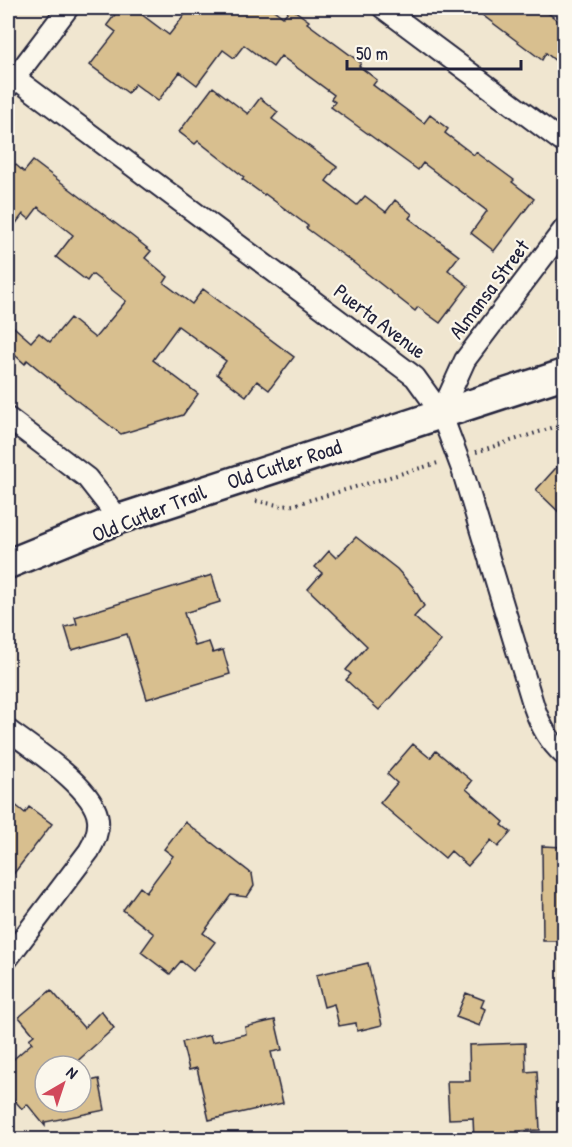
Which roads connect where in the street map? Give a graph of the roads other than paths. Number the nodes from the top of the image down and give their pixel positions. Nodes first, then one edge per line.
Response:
1 (68, 8) edge
2 (383, 8) edge
3 (11, 83) edge
4 (564, 143) edge
5 (564, 229) edge
6 (564, 374) edge
7 (441, 413) junction
8 (8, 418) edge
9 (119, 519) junction
10 (8, 564) edge
11 (8, 730) edge
12 (564, 756) edge
13 (8, 958) edge

1 - 3 street
2 - 4 street
3 - 7 street, Puerta Avenue
5 - 7 street, Almansa Street
6 - 7 main road, Old Cutler Road
7 - 9 main road, Old Cutler Road
7 - 12 street, Puerta Avenue
8 - 9 street
9 - 10 main road, Old Cutler Road
11 - 13 street

